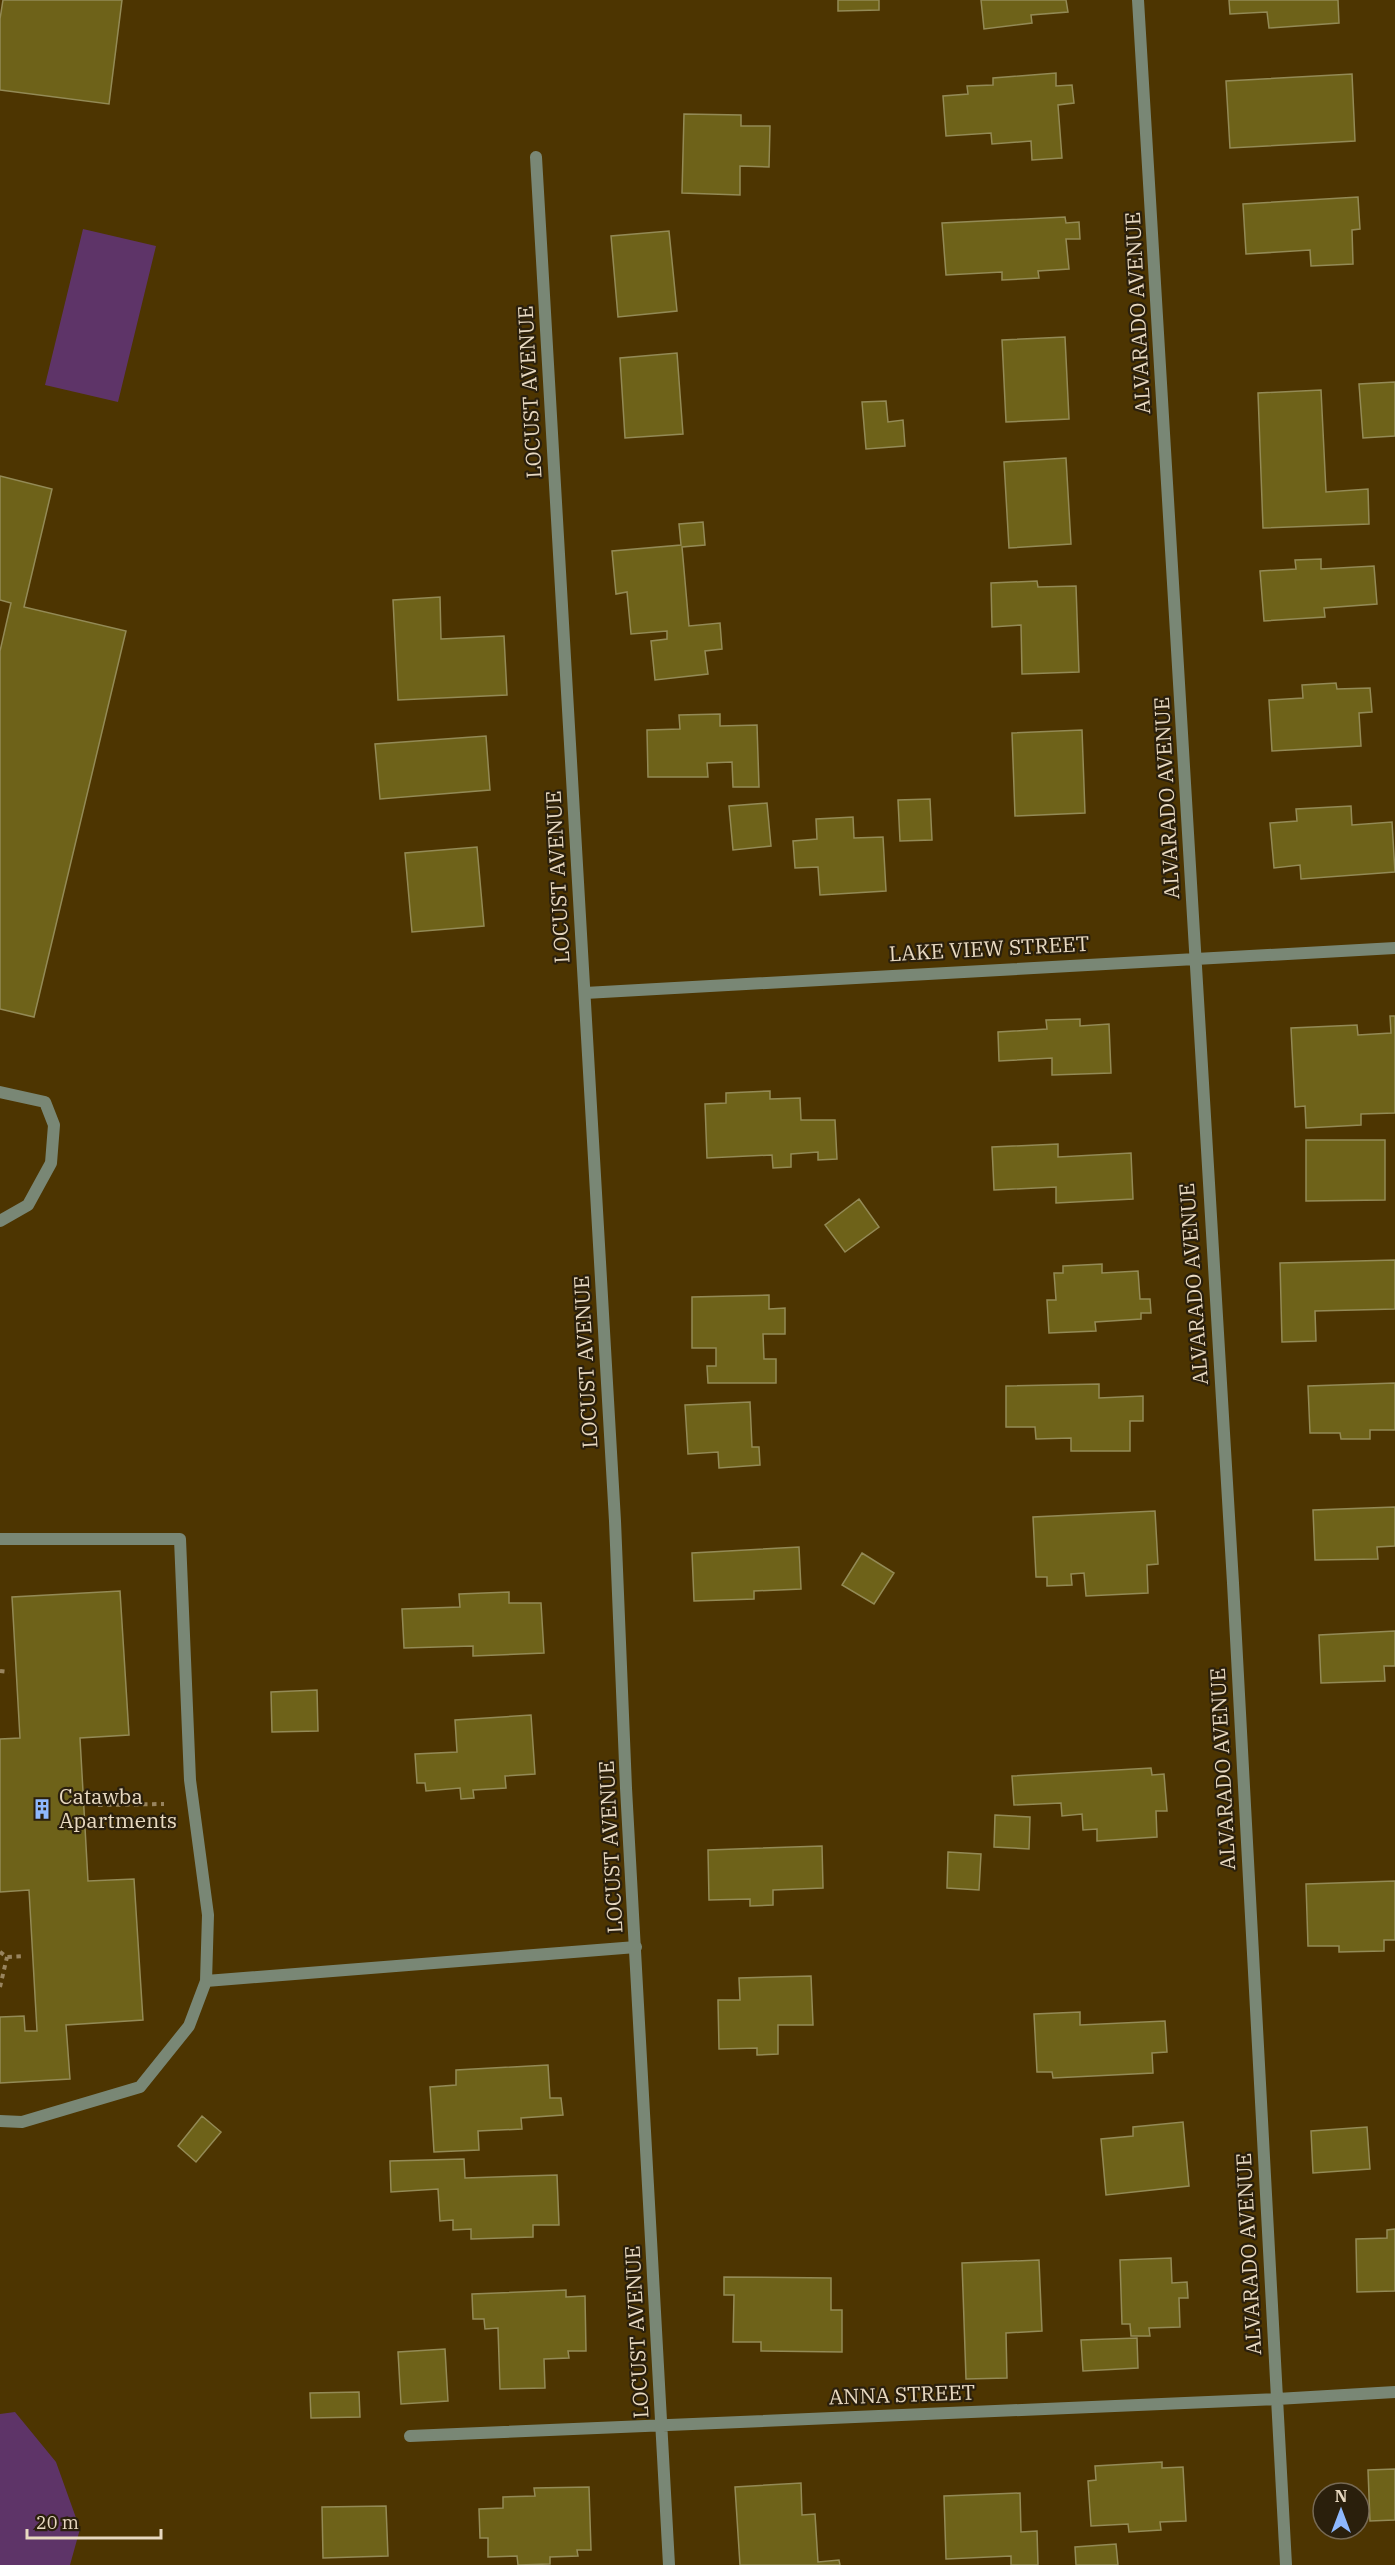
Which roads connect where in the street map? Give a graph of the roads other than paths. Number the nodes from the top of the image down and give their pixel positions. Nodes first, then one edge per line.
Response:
1 (1138, 0) edge
2 (536, 157) dead end
3 (1395, 948) edge
4 (1194, 957) junction
5 (585, 993) junction
6 (0, 1092) edge
7 (0, 1221) edge
8 (0, 1539) edge
9 (636, 1947) junction
10 (206, 1981) junction
11 (0, 2121) edge
12 (1395, 2391) edge
13 (1277, 2399) junction
14 (661, 2425) junction
15 (410, 2436) dead end
16 (669, 2565) edge
17 (1286, 2565) edge

1 - 4 street, ALVARADO AVENUE
2 - 5 street, LOCUST AVENUE
3 - 4 street, LAKE VIEW STREET
4 - 5 street, LAKE VIEW STREET
4 - 13 street, ALVARADO AVENUE
5 - 9 street, LOCUST AVENUE
6 - 7 street
8 - 10 street
9 - 10 street
9 - 14 street, LOCUST AVENUE
10 - 11 street
12 - 13 street, ANNA STREET
13 - 14 street, ANNA STREET
13 - 17 street, ALVARADO AVENUE
14 - 15 street, ANNA STREET
14 - 16 street, LOCUST AVENUE

